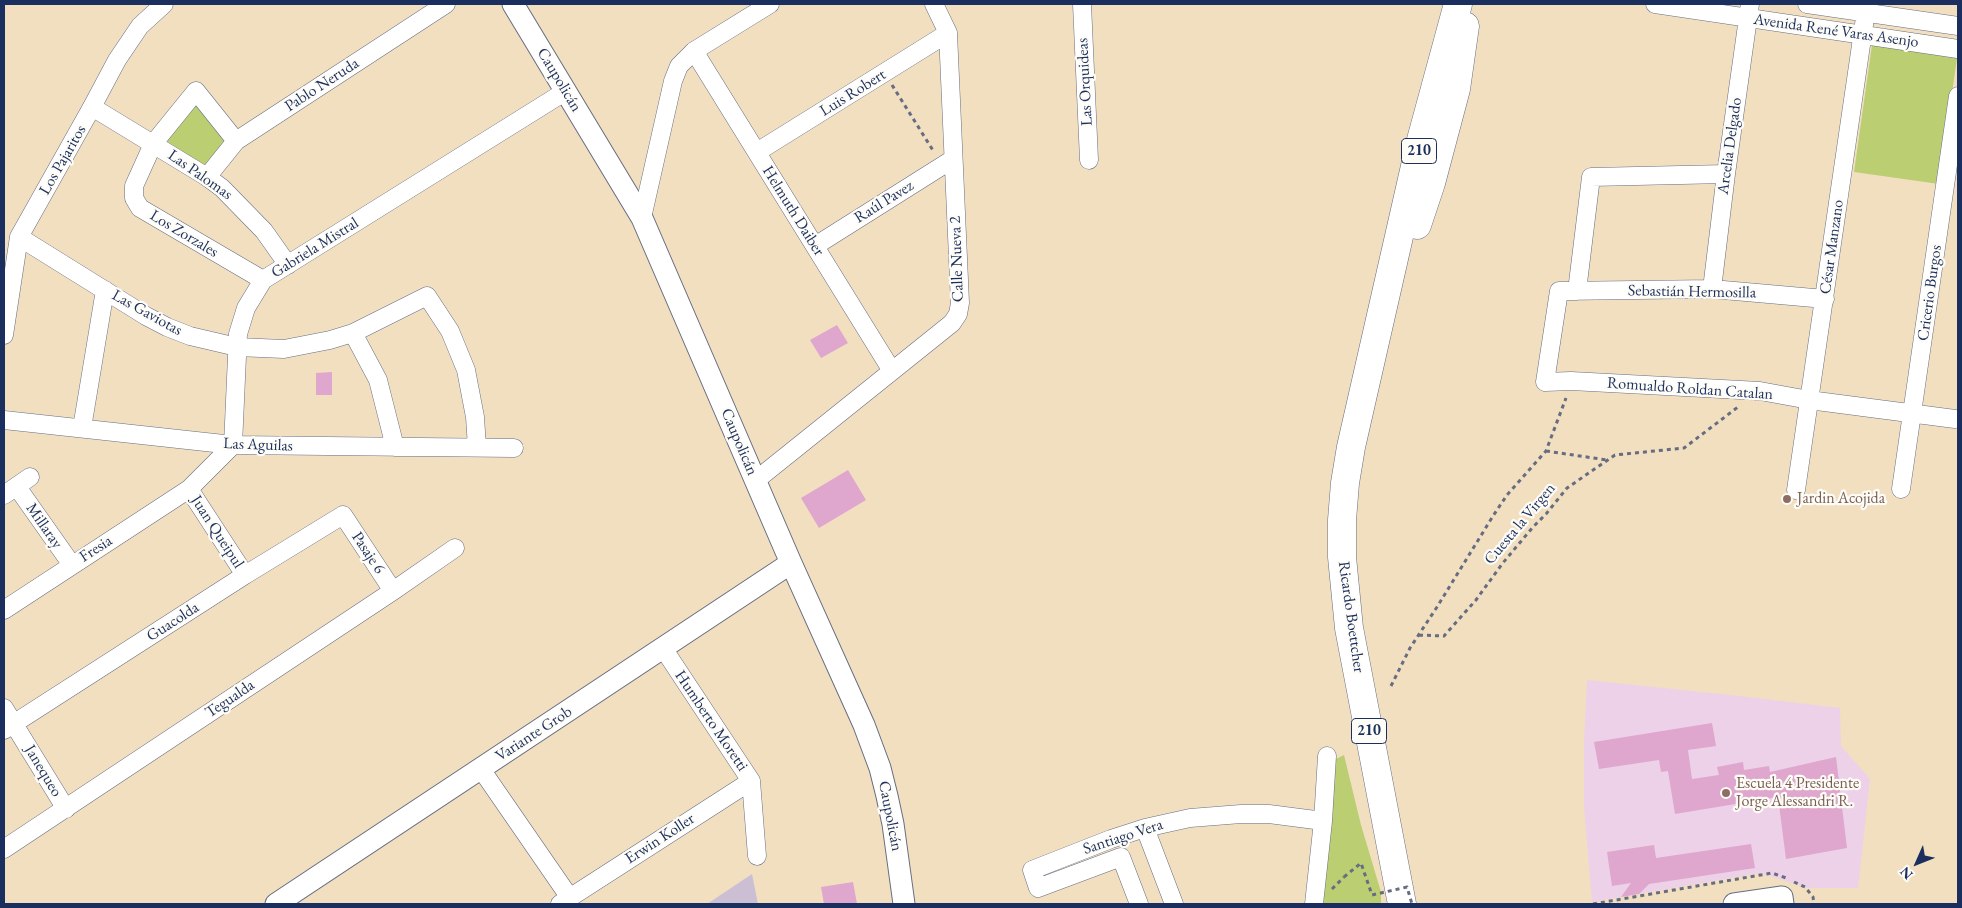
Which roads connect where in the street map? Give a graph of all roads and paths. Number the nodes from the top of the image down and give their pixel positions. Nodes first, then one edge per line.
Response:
1 (164, 4) edge
2 (446, 4) edge
3 (513, 4) edge
4 (770, 4) edge
5 (934, 4) edge
6 (1082, 4) edge
7 (1458, 4) edge
8 (1466, 4) edge
9 (1655, 4) edge
10 (1806, 4) edge
11 (1866, 8) edge
12 (1749, 11) edge
13 (1958, 26) edge
14 (948, 32) junction
15 (1863, 35) junction
16 (1958, 49) edge
17 (694, 50) junction
18 (884, 73) junction
19 (566, 91) junction
20 (1958, 96) edge
21 (92, 107) junction
22 (236, 141) junction
23 (153, 144) junction
24 (757, 152) junction
25 (1089, 160) dead end
26 (947, 162) junction
27 (1726, 174) junction
28 (207, 177) junction
29 (1951, 195) edge
30 (642, 218) junction
31 (19, 237) junction
32 (815, 246) junction
33 (288, 265) junction
34 (263, 280) junction
35 (1712, 289) junction
36 (105, 290) junction
37 (1559, 290) joint
38 (1577, 291) junction
39 (1824, 298) junction
40 (1385, 300) junction
41 (353, 333) junction
42 (4, 335) edge
43 (237, 347) junction
44 (892, 371) junction
45 (1571, 381) junction
46 (1760, 391) junction
47 (1810, 400) junction
48 (1912, 412) junction
49 (1955, 419) dead end
50 (4, 420) edge
51 (82, 428) junction
52 (233, 445) junction
53 (395, 447) junction
54 (477, 447) junction
55 (514, 448) dead end
56 (1546, 451) junction
57 (1607, 460) junction
58 (755, 480) junction
59 (17, 486) edge
60 (1901, 489) dead end
61 (189, 490) junction
62 (1796, 490) dead end
63 (343, 515) joint
64 (455, 548) dead end
65 (791, 563) junction
66 (72, 565) junction
67 (245, 575) junction
68 (393, 591) junction
69 (4, 610) edge
70 (1419, 635) junction
71 (663, 648) junction
72 (1391, 686) dead end
73 (4, 708) edge
74 (9, 727) edge
75 (1327, 756) dead end
76 (481, 768) junction
77 (750, 780) junction
78 (66, 809) junction
79 (1324, 821) junction
80 (1144, 828) junction
81 (4, 849) edge
82 (757, 856) dead end
83 (1344, 876) dead end
84 (565, 901) edge
85 (276, 904) edge
86 (904, 904) edge
87 (1139, 904) edge
88 (1174, 904) edge
89 (1314, 904) edge
90 (1402, 904) edge
91 (1412, 904) edge
92 (1593, 904) edge
93 (1734, 904) edge
94 (1783, 904) edge
95 (1814, 904) edge

1 - 21 street, Los Pajaritos
2 - 22 street, Pablo Neruda
3 - 19 street, Caupolicán
4 - 17 street
5 - 14 street, Calle Nueva 2
6 - 25 street, Las Orquideas
7 - 40 main road, Ricardo Boettcher / 210
8 - 40 main road, Ricardo Boettcher / 210
9 - 12 street, Avenida René Varas Asenjo
10 - 11 street, Avenida René Varas Asenjo
11 - 13 street, Avenida René Varas Asenjo
11 - 15 street, César Manzano
12 - 15 street, Avenida René Varas Asenjo
12 - 27 street, Arcelia Delgado
14 - 18 street, Luis Robert
14 - 26 street, Calle Nueva 2
15 - 16 street, Avenida René Varas Asenjo
15 - 39 street, César Manzano
17 - 24 street, Helmuth Daiber
17 - 30 street
18 - 24 street, Luis Robert
18 - 26 path
19 - 30 street, Caupolicán
19 - 33 street, Gabriela Mistral
20 - 29 street, Cricerio Burgos
21 - 23 street, Las Palomas
21 - 31 street, Los Pajaritos
22 - 23 street, Los Zorzales
22 - 28 street, Pablo Neruda
23 - 28 street, Las Palomas
23 - 34 street, Los Zorzales
24 - 32 street, Helmuth Daiber
26 - 32 street, Raúl Pavez
26 - 44 street, Calle Nueva 2
27 - 35 street, Arcelia Delgado
27 - 38 street
28 - 33 street, Las Palomas
29 - 48 street, Cricerio Burgos
30 - 58 street, Caupolicán
31 - 36 street, Las Gaviotas
31 - 42 street, Los Pajaritos
32 - 44 street, Helmuth Daiber
33 - 34 street, Gabriela Mistral
34 - 43 street, Gabriela Mistral
35 - 38 street, Sebastián Hermosilla
35 - 39 street, Sebastián Hermosilla
36 - 43 street, Las Gaviotas
36 - 51 street
37 - 38 street, Sebastián Hermosilla
37 - 45 street, Romualdo Roldan Catalan
39 - 47 street, César Manzano
40 - 90 main road, Ricardo Boettcher / 210
41 - 43 street, Las Gaviotas
41 - 53 street
41 - 54 street, Las Gaviotas
43 - 52 street, Gabriela Mistral
44 - 58 street, Calle Nueva 2
45 - 46 street, Romualdo Roldan Catalan
45 - 56 path, Cuesta la Virgen
46 - 47 street, Romualdo Roldan Catalan
46 - 57 path, Cuesta la Virgen
47 - 48 street, Romualdo Roldan Catalan
47 - 62 street, César Manzano
48 - 49 street, Romualdo Roldan Catalan
48 - 60 street, Cricerio Burgos
50 - 51 street, Las Aguilas
51 - 52 street, Las Aguilas
52 - 53 street, Las Aguilas
52 - 61 street
53 - 54 street, Las Aguilas
54 - 55 street, Las Aguilas
56 - 57 path
56 - 70 path, Cuesta la Virgen
57 - 70 path, Cuesta la Virgen
58 - 65 street, Caupolicán
59 - 66 street, Millaray
61 - 66 street, Fresia
61 - 67 street, Juan Queipul
63 - 67 street, Guacolda
63 - 68 street, Pasaje 6
64 - 68 street, Tegualda
65 - 71 street, Variante Grob
65 - 86 street, Caupolicán
66 - 69 street, Fresia
67 - 74 street, Guacolda
68 - 78 street, Tegualda
70 - 72 path, Cuesta la Virgen
71 - 76 street, Variante Grob
71 - 77 street, Humberto Moretti
73 - 74 street, Janequeo
74 - 78 street, Janequeo
75 - 79 street
76 - 84 street, Erwin Koller
76 - 85 street, Variante Grob
77 - 82 street, Humberto Moretti
77 - 84 street, Erwin Koller
78 - 81 street, Tegualda
79 - 80 street, Santiago Vera
79 - 89 street
80 - 87 street, Santiago Vera
80 - 88 street
83 - 91 path, bridge
92 - 95 path
93 - 94 street

